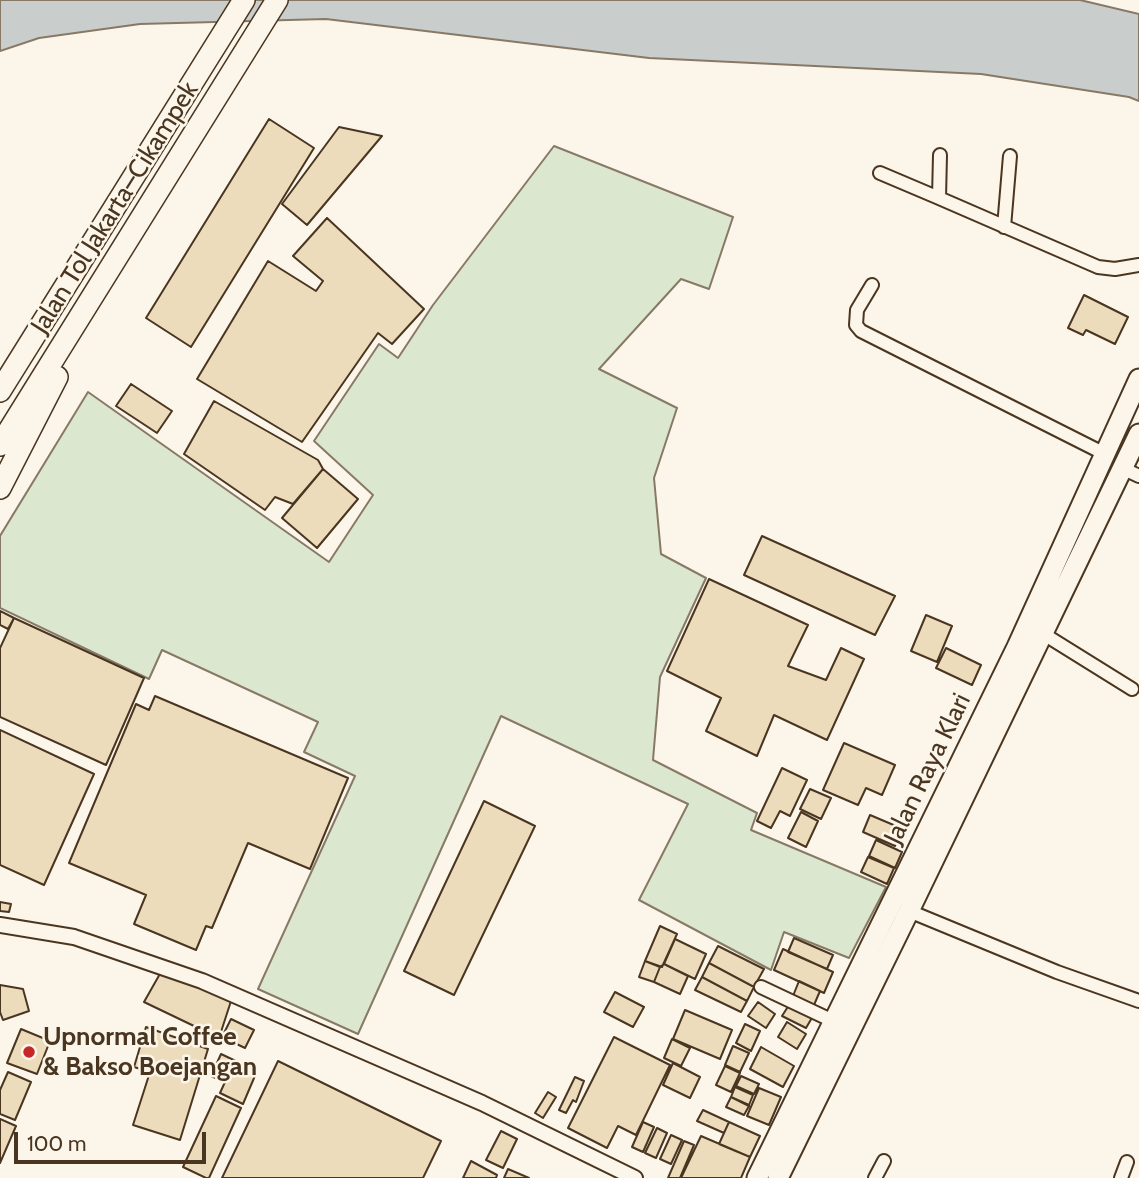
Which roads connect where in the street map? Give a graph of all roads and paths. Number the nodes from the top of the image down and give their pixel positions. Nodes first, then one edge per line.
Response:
1 (244, 0) edge
2 (277, 0) edge
3 (940, 155) dead end
4 (1010, 156) dead end
5 (880, 173) dead end
6 (939, 198) junction
7 (1004, 227) junction
8 (128, 241) junction
9 (1139, 265) edge
10 (872, 285) dead end
11 (1139, 379) edge
12 (0, 391) edge
13 (1139, 434) edge
14 (0, 445) edge
15 (1105, 454) junction
16 (1131, 472) edge
17 (0, 488) edge
18 (1041, 634) junction
19 (1132, 689) dead end
20 (909, 911) junction
21 (0, 925) edge
22 (761, 987) dead end
23 (1139, 1001) edge
24 (833, 1021) junction
25 (884, 1161) dead end
26 (1127, 1162) dead end
27 (635, 1178) edge
28 (757, 1178) edge
29 (778, 1178) edge
30 (875, 1178) edge
31 (1121, 1178) edge

1 - 12 highway, Jalan Tol Jakarta–Cikampek
2 - 8 highway, Jalan Tol Jakarta–Cikampek
3 - 6 street
4 - 7 street
5 - 6 street
6 - 7 street
7 - 9 street
8 - 14 highway, Jalan Tol Jakarta–Cikampek
8 - 17 highway
10 - 15 street
11 - 15 highway, Jalan Raya Klari
13 - 16 highway, Jalan Raya Klari
15 - 24 highway, Jalan Raya Klari
16 - 18 highway, Jalan Raya Klari
18 - 19 street
18 - 20 highway, Jalan Raya Klari
20 - 23 street
20 - 29 highway, Jalan Raya Klari
21 - 27 street
22 - 24 street
24 - 28 highway, Jalan Raya Klari
25 - 30 street
26 - 31 street

